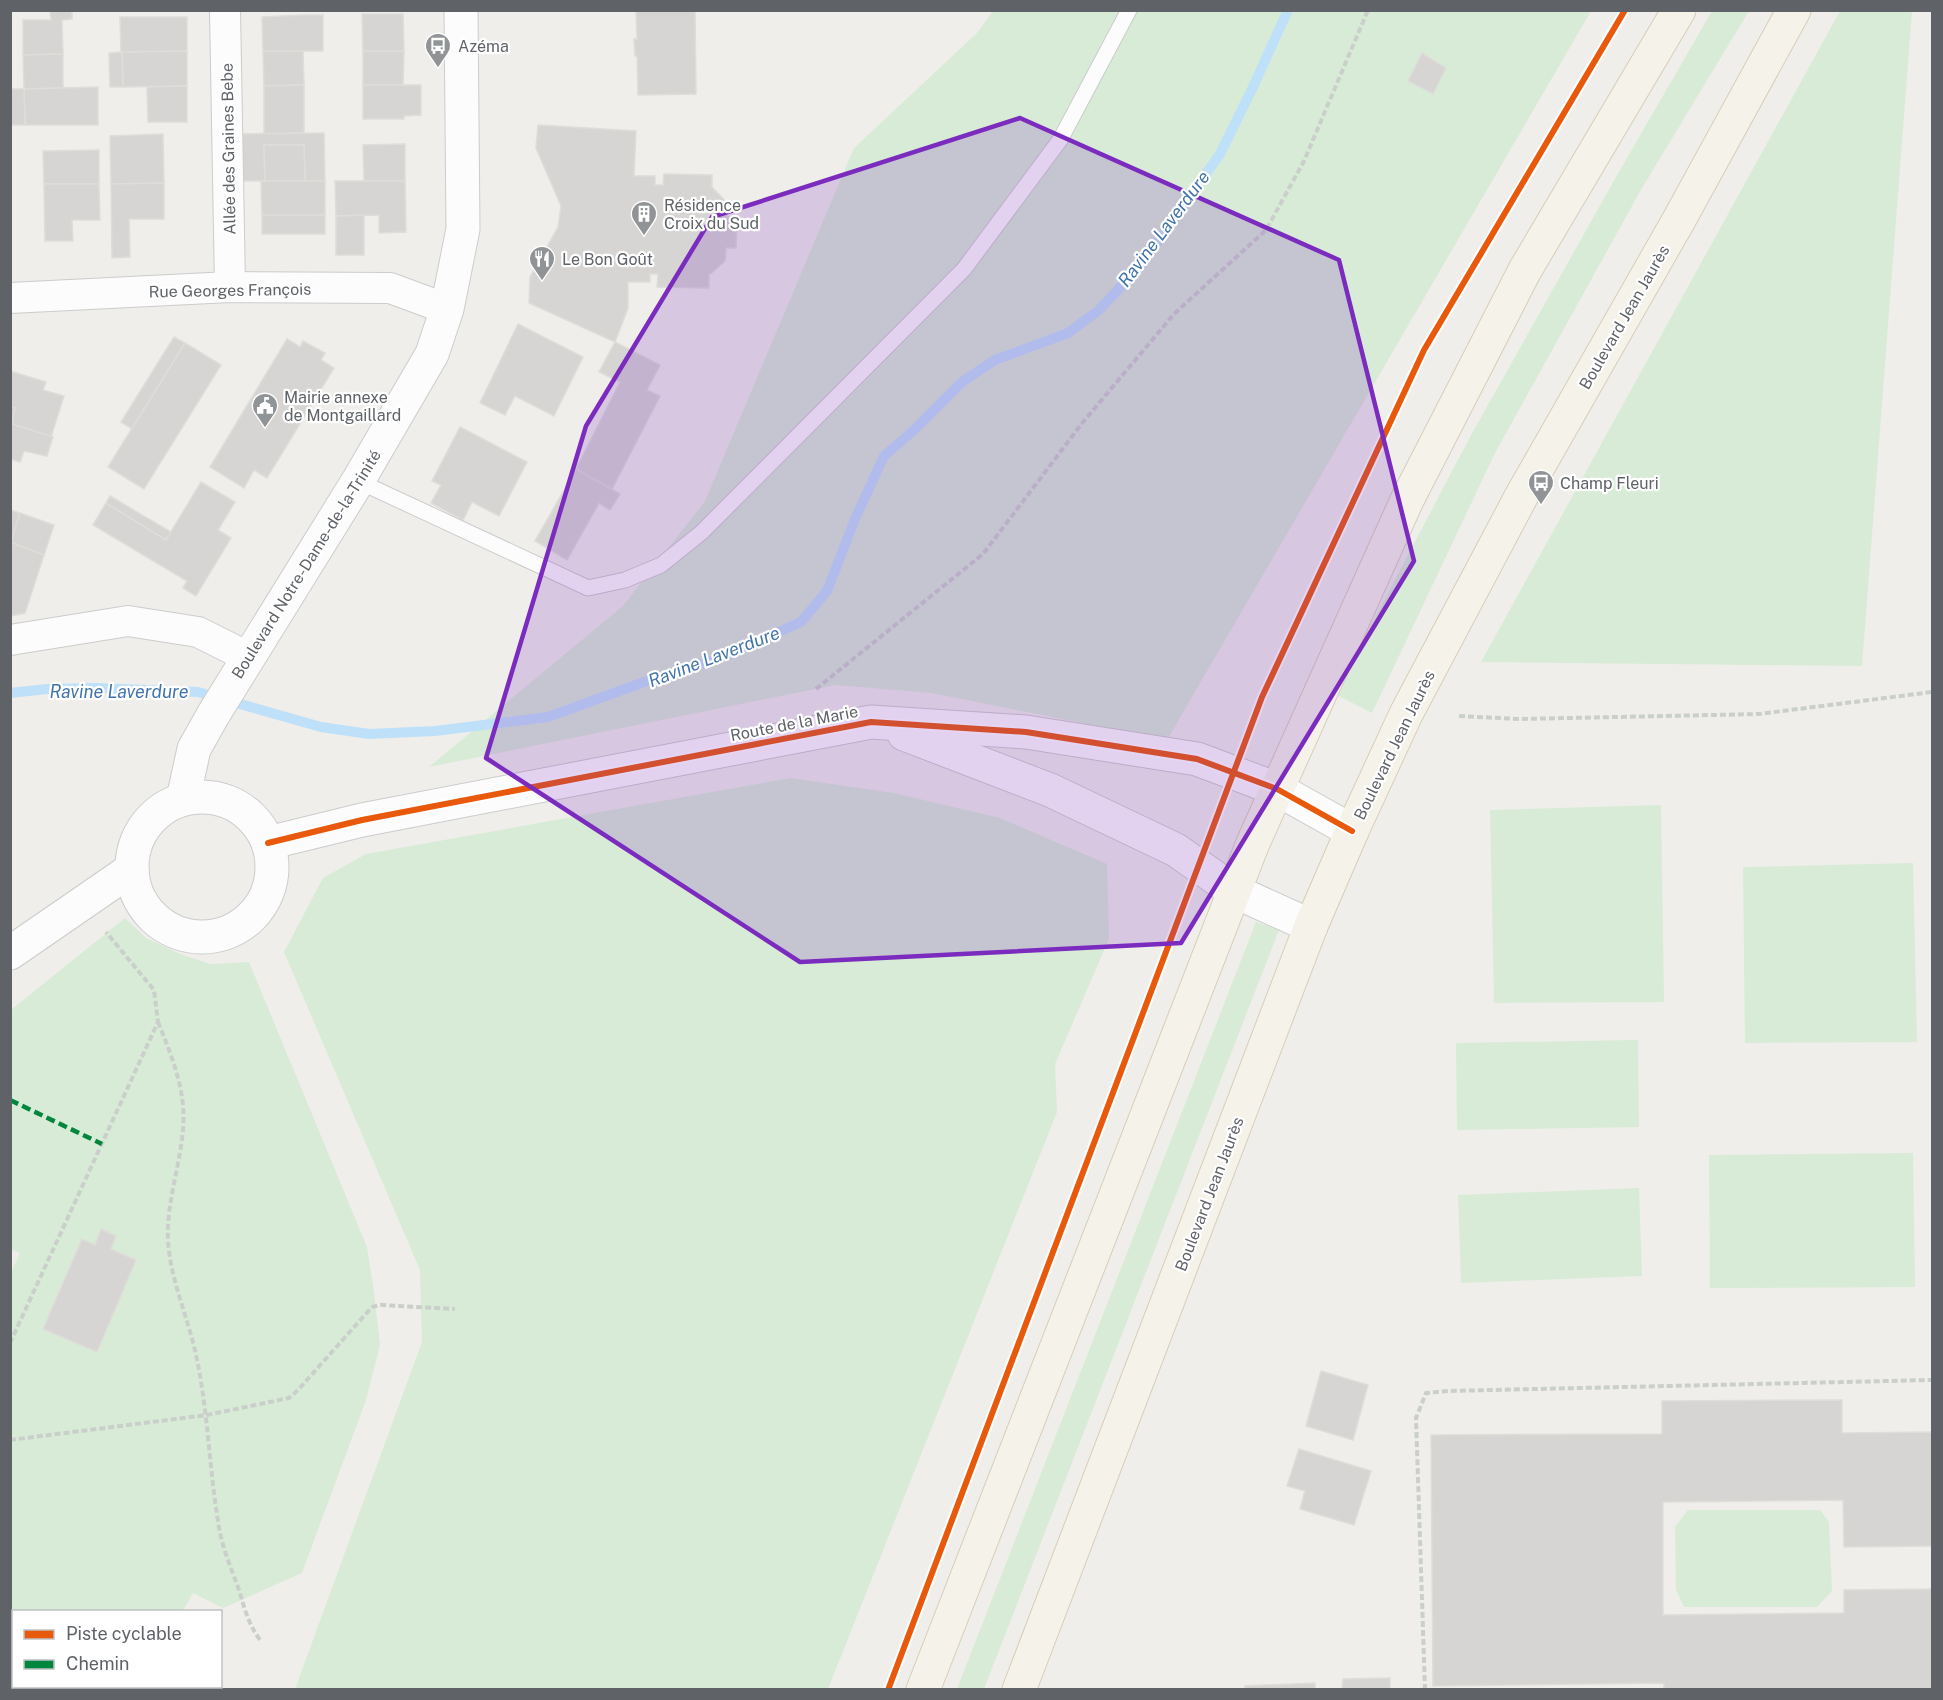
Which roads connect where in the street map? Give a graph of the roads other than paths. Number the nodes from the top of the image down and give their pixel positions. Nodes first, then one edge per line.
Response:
1 (225, 10) edge
2 (461, 10) edge
3 (1129, 10) edge
4 (1679, 10) edge
5 (1794, 10) edge
6 (230, 287) junction
7 (10, 298) edge
8 (447, 309) junction
9 (358, 481) junction
10 (10, 640) edge
11 (241, 669) junction
12 (871, 722) junction
13 (1277, 789) junction
14 (183, 799) junction
15 (1352, 831) junction
16 (268, 843) junction
17 (132, 869) junction
18 (1234, 891) junction
19 (1311, 926) junction
20 (10, 953) edge
21 (922, 1689) edge
22 (1019, 1689) edge

1 - 6 street, Allée des Graines Bebe
2 - 8 street, Boulevard Notre-Dame-de-la-Trinité
3 - 9 lane
4 - 13 main road
5 - 15 main road, Boulevard Jean Jaurès
6 - 7 street, Rue Georges François
6 - 8 street, Rue Georges François
8 - 9 street, Boulevard Notre-Dame-de-la-Trinité
9 - 11 street, Boulevard Notre-Dame-de-la-Trinité
10 - 11 street
11 - 14 street, Boulevard Notre-Dame-de-la-Trinité
12 - 13 street, Route de la Marie
12 - 16 street, Route de la Marie
12 - 18 street, Route de la Marie
13 - 15 street, Route de la Marie
13 - 18 main road
14 - 16 street
14 - 17 street
15 - 19 main road, Boulevard Jean Jaurès
16 - 17 street
17 - 20 street
18 - 19 street, Route de la Marie
18 - 21 main road
19 - 22 main road, Boulevard Jean Jaurès

